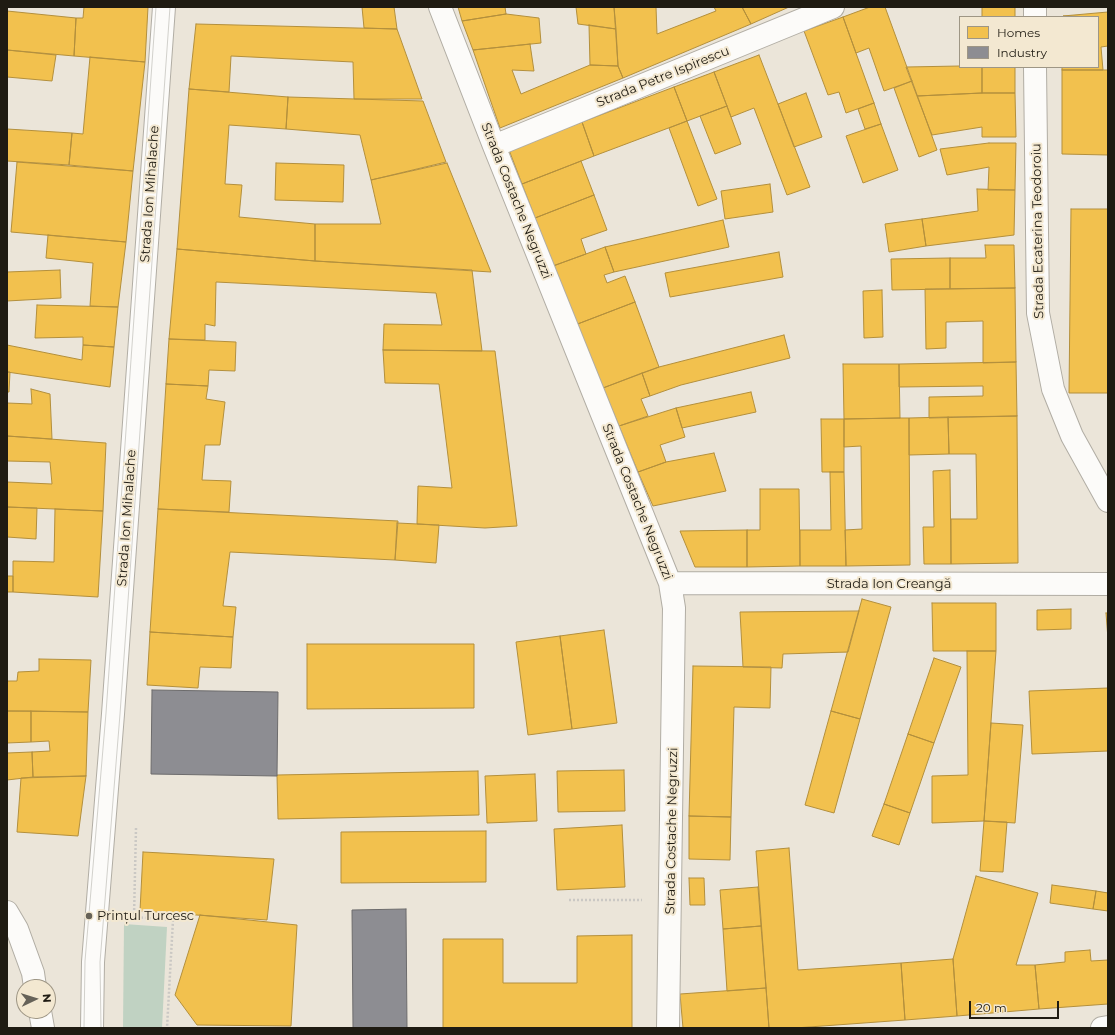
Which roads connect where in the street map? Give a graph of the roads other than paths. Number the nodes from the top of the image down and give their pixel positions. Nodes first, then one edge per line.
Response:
1 (164, 7) edge
2 (440, 7) edge
3 (833, 7) edge
4 (1035, 68) edge
5 (494, 146) junction
6 (1108, 501) edge
7 (670, 583) junction
8 (1108, 584) edge
9 (7, 912) edge
10 (34, 979) edge
11 (1108, 1027) edge
12 (92, 1028) edge
13 (668, 1028) edge
14 (1102, 1028) edge

1 - 12 street, Strada Ion Mihalache
2 - 5 street, Strada Costache Negruzzi
3 - 5 street, Strada Petre Ispirescu
4 - 6 street, Strada Ecaterina Teodoroiu
5 - 7 street, Strada Costache Negruzzi
7 - 8 street, Strada Ion Creangă
7 - 13 street, Strada Costache Negruzzi
9 - 10 street
11 - 14 street

